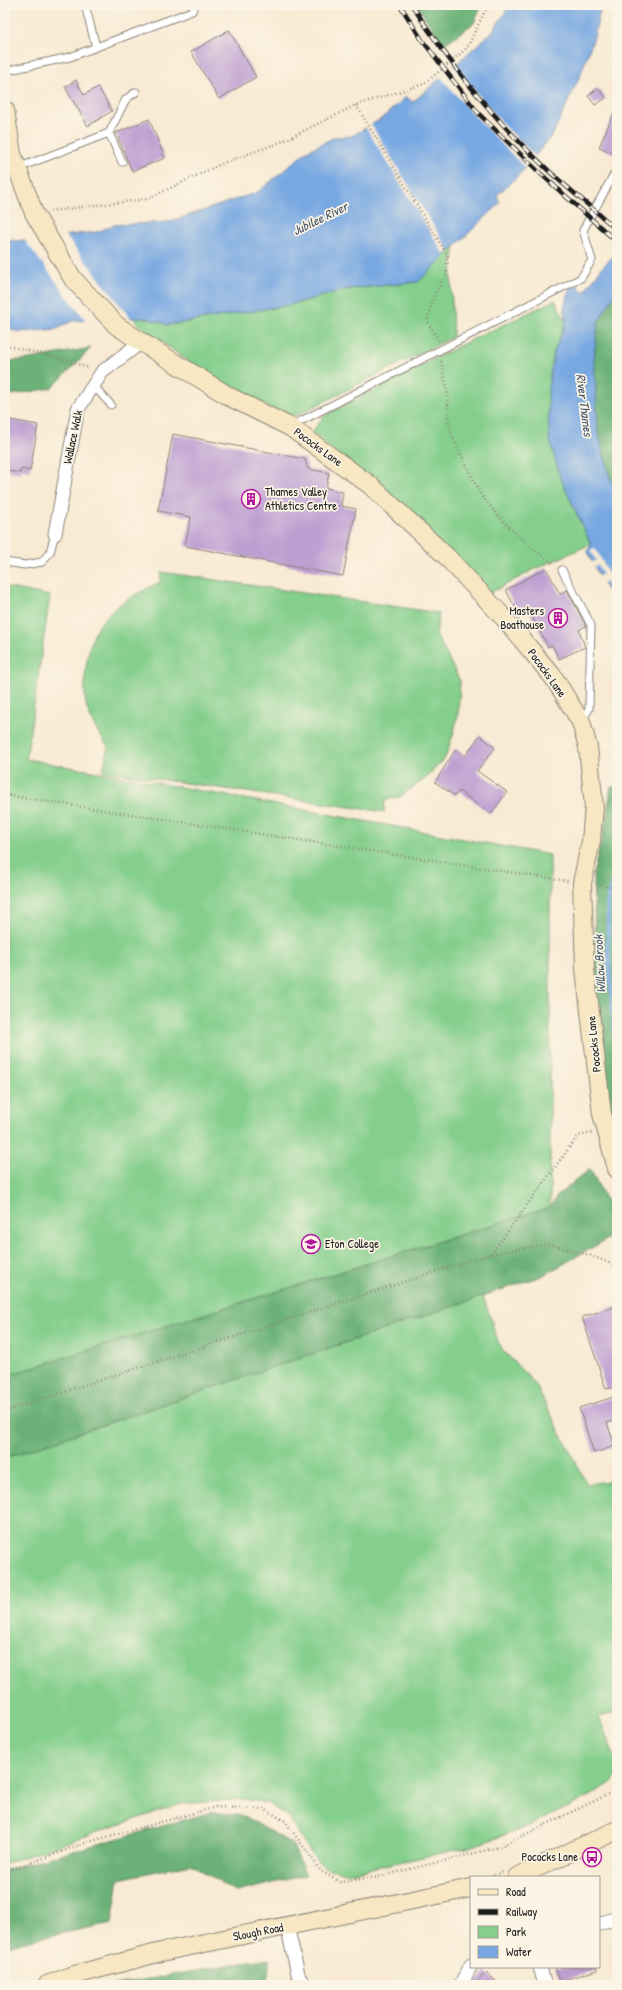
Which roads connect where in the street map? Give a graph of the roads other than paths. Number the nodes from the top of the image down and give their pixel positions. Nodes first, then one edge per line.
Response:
1 (86, 5) edge
2 (196, 5) edge
3 (96, 47) junction
4 (5, 71) edge
5 (136, 92) dead end
6 (5, 110) edge
7 (109, 133) junction
8 (122, 162) dead end
9 (18, 168) junction
10 (617, 169) edge
11 (141, 342) junction
12 (93, 385) junction
13 (111, 405) dead end
14 (290, 427) junction
15 (54, 534) joint
16 (5, 562) edge
17 (562, 570) road end
18 (581, 722) junction
19 (617, 1169) edge
20 (617, 1830) edge
21 (519, 1876) edge
22 (470, 1888) edge
23 (617, 1918) edge
24 (600, 1924) edge
25 (287, 1926) junction
26 (470, 1967) edge
27 (540, 1968) edge
28 (47, 1985) edge
29 (305, 1985) edge
30 (461, 1985) edge
31 (545, 1985) edge

1 - 3 lane
2 - 3 lane
3 - 4 lane
5 - 7 lane
6 - 9 main road, Pococks Lane
7 - 8 lane
7 - 9 lane
9 - 11 main road, Pococks Lane
10 - 14 lane
11 - 12 street, Wallace Walk
11 - 14 main road, Pococks Lane
12 - 13 lane
12 - 15 street, Wallace Walk
14 - 18 main road, Pococks Lane
15 - 16 lane
17 - 18 lane
18 - 19 main road, Pococks Lane
20 - 21 main road
22 - 25 main road, Slough Road
23 - 24 street
25 - 28 main road, Slough Road
25 - 29 street
26 - 30 street
27 - 31 street

